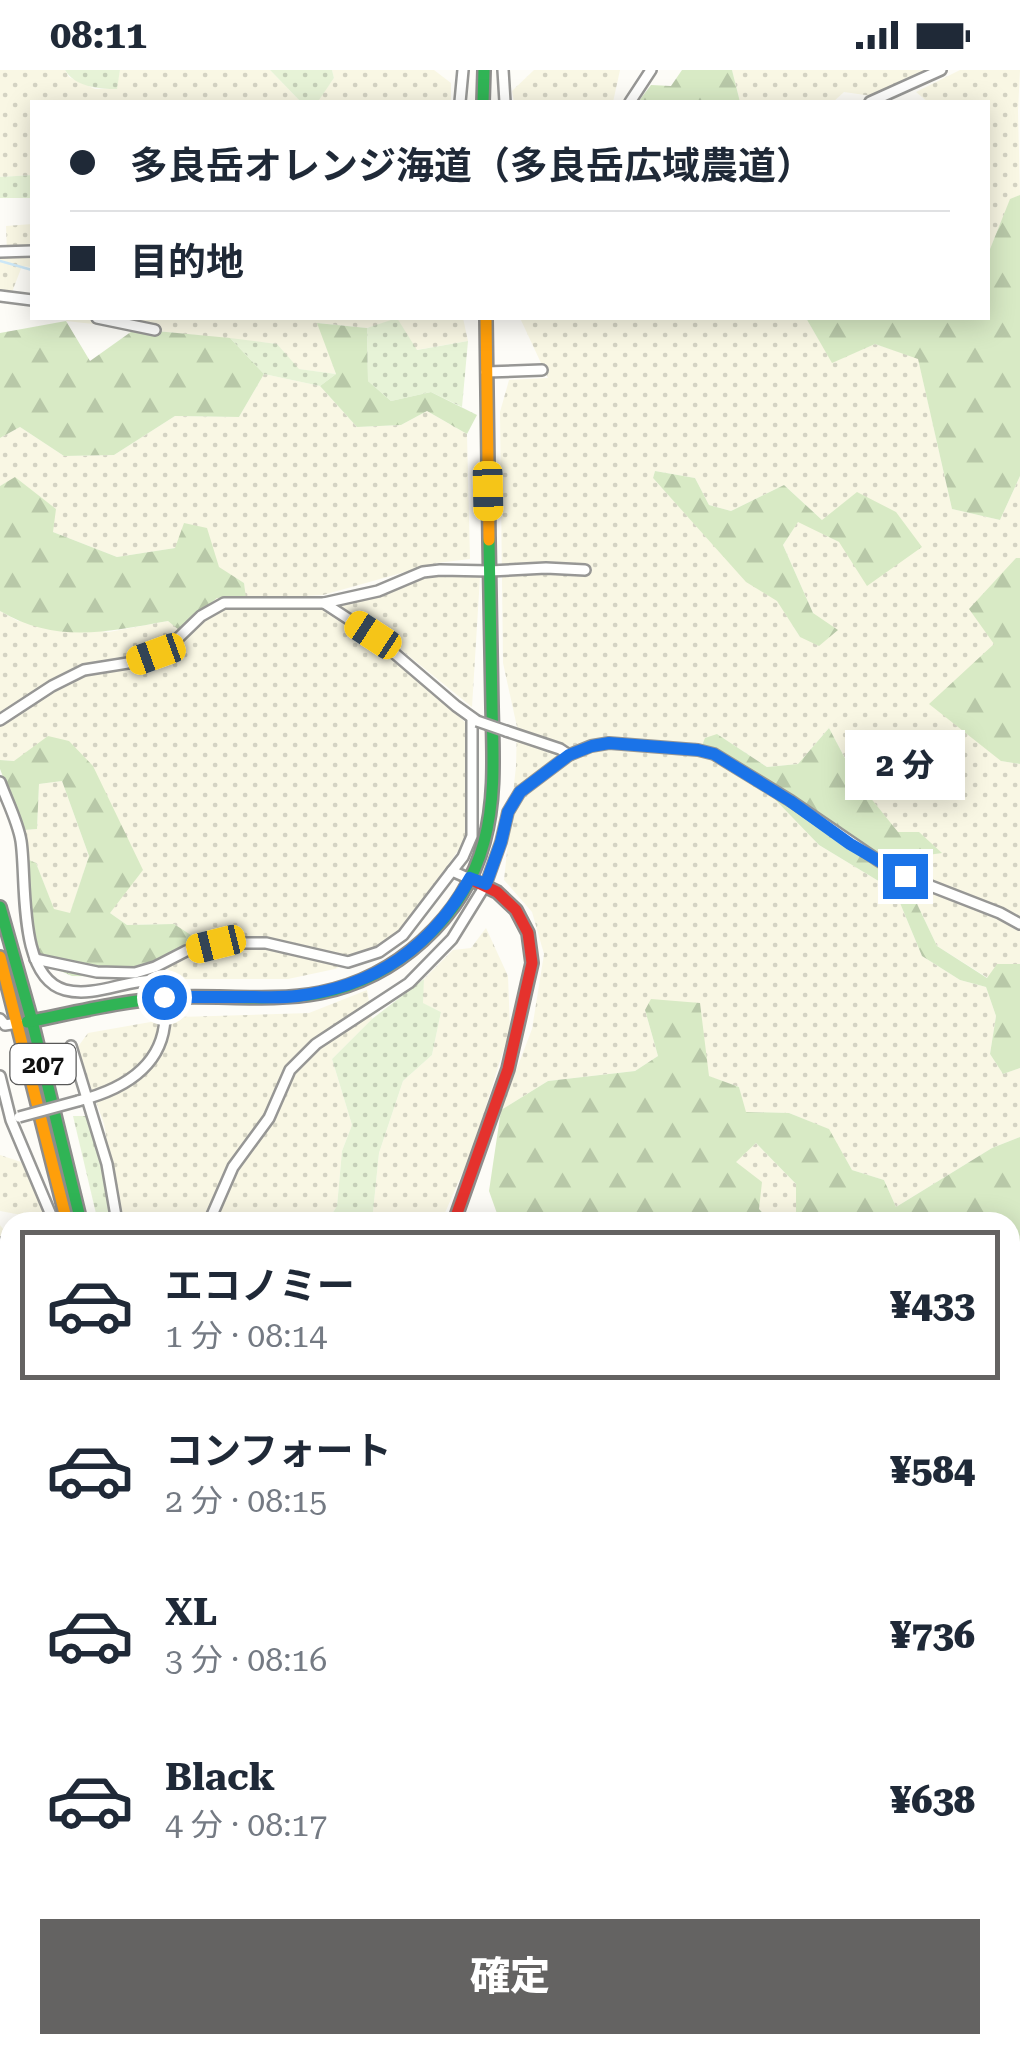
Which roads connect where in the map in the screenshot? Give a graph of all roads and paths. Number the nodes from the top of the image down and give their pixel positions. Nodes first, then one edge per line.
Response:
1 (463, 70) edge
2 (484, 70) edge
3 (502, 70) edge
4 (651, 70) edge
5 (923, 70) edge
6 (941, 70) edge
7 (916, 81) junction
8 (460, 100) edge
9 (483, 100) edge
10 (505, 100) edge
11 (631, 100) edge
12 (874, 100) edge
13 (30, 251) edge
14 (0, 252) edge
15 (0, 296) edge
16 (30, 300) edge
17 (106, 320) edge
18 (486, 320) edge
19 (156, 330) dead end
20 (542, 370) dead end
21 (486, 372) junction
22 (584, 570) dead end
23 (490, 571) junction
24 (324, 603) junction
25 (0, 720) edge
26 (474, 720) junction
27 (569, 755) junction
28 (0, 782) edge
29 (452, 871) junction
30 (470, 878) junction
31 (486, 884) junction
32 (0, 907) edge
33 (1020, 924) edge
34 (0, 956) edge
35 (35, 959) junction
36 (164, 997) junction
37 (0, 1019) edge
38 (32, 1021) junction
39 (18, 1023) junction
40 (71, 1046) dead end
41 (0, 1076) edge
42 (82, 1100) junction
43 (0, 1118) edge
44 (15, 1119) junction
45 (50, 1212) edge
46 (65, 1212) edge
47 (79, 1212) edge
48 (115, 1212) edge
49 (213, 1212) edge
50 (458, 1212) edge

1 - 8 street
2 - 9 main road
3 - 10 street
4 - 11 street
5 - 7 street
6 - 7 street
7 - 12 street
13 - 14 street
15 - 16 street
17 - 19 street
18 - 21 main road
20 - 21 street
21 - 23 main road
22 - 23 street
23 - 24 street
23 - 30 main road
24 - 25 street
24 - 26 street
26 - 27 street, bridge
26 - 29 street
27 - 31 street
27 - 33 street
28 - 35 street
29 - 30 street
29 - 35 street
30 - 31 main road
30 - 36 main road
31 - 49 street
31 - 50 main road
32 - 38 main road, 207
34 - 39 main road, 207
35 - 36 street
36 - 38 main road
36 - 42 street
37 - 39 street
38 - 39 main road
38 - 47 main road, 207
39 - 46 main road, 207
40 - 42 street
41 - 44 street
42 - 44 street, bridge
42 - 48 street
43 - 44 street
44 - 45 street

